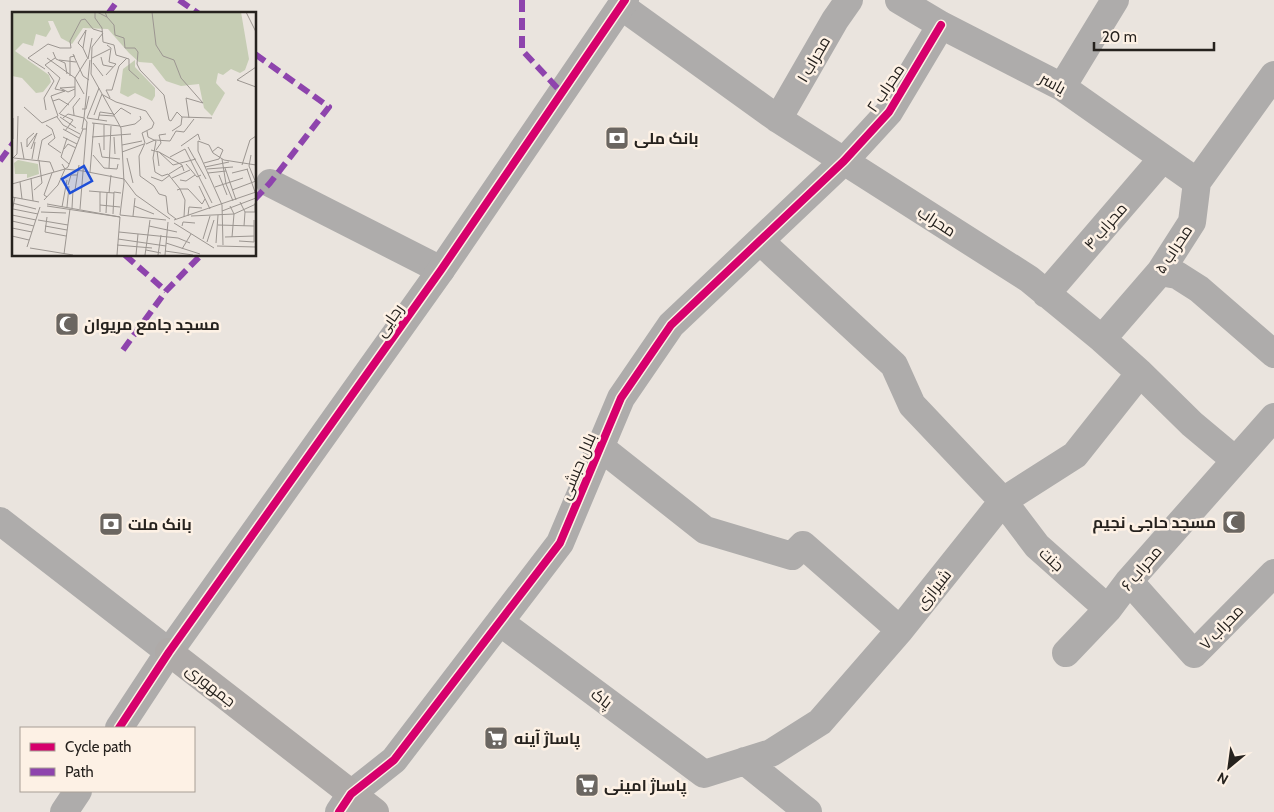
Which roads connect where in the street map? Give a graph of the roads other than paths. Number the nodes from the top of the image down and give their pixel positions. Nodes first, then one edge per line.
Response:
1 (849, 0) edge
2 (899, 0) edge
3 (1115, 0) edge
4 (623, 3) edge
5 (941, 25) junction
6 (1274, 75) edge
7 (1062, 87) junction
8 (778, 119) junction
9 (1163, 158) junction
10 (844, 161) junction
11 (1197, 182) junction
12 (270, 183) dead end
13 (760, 241) junction
14 (441, 270) junction
15 (1160, 272) junction
16 (1046, 294) junction
17 (1102, 339) junction
18 (1274, 354) edge
19 (1140, 373) junction
20 (1274, 417) edge
21 (600, 447) junction
22 (1235, 460) junction
23 (1003, 501) junction
24 (0, 521) edge
25 (1274, 573) edge
26 (1129, 582) junction
27 (1108, 609) junction
28 (500, 622) junction
29 (900, 630) junction
30 (169, 652) junction
31 (1066, 653) dead end
32 (120, 727) edge
33 (745, 761) junction
34 (704, 774) joint
35 (77, 792) edge
36 (345, 803) edge
37 (64, 812) edge
38 (375, 812) edge
39 (808, 812) edge

1 - 8 street, محراب ۱
2 - 5 street, یاسر
3 - 7 street
4 - 8 street, محراب
4 - 14 street, رجایی
5 - 7 street, یاسر
5 - 10 street, محراب ۲
6 - 11 street, محراب ۵
7 - 9 street, یاسر
8 - 10 street, محراب
9 - 11 street, یاسر
9 - 16 street, محراب ۴
10 - 13 street, بلال حبشی
10 - 16 street, محراب
11 - 15 street, محراب ۵
12 - 14 street
13 - 21 street, بلال حبشی
13 - 23 street, جنت
14 - 30 street, رجایی
15 - 17 street, محراب ۵
15 - 18 street
16 - 17 street, محراب
17 - 19 street, محراب
19 - 22 street, محراب
19 - 23 street, شیرازی
20 - 22 street, محراب ۶
21 - 28 street, بلال حبشی
21 - 29 street
22 - 26 street, محراب ۶
23 - 27 street, جنت
23 - 29 street, شیرازی
24 - 30 street, جمهوری
25 - 26 street, محراب ۷
26 - 27 street, محراب ۶
27 - 31 street, محراب ۶
28 - 34 street, پاک
28 - 36 street, بلال حبشی
29 - 33 street, شیرازی
30 - 32 street, رجایی
30 - 36 main road, جمهوری
33 - 34 street, شیرازی
33 - 39 street
35 - 37 street
36 - 38 main road, جمهوری

